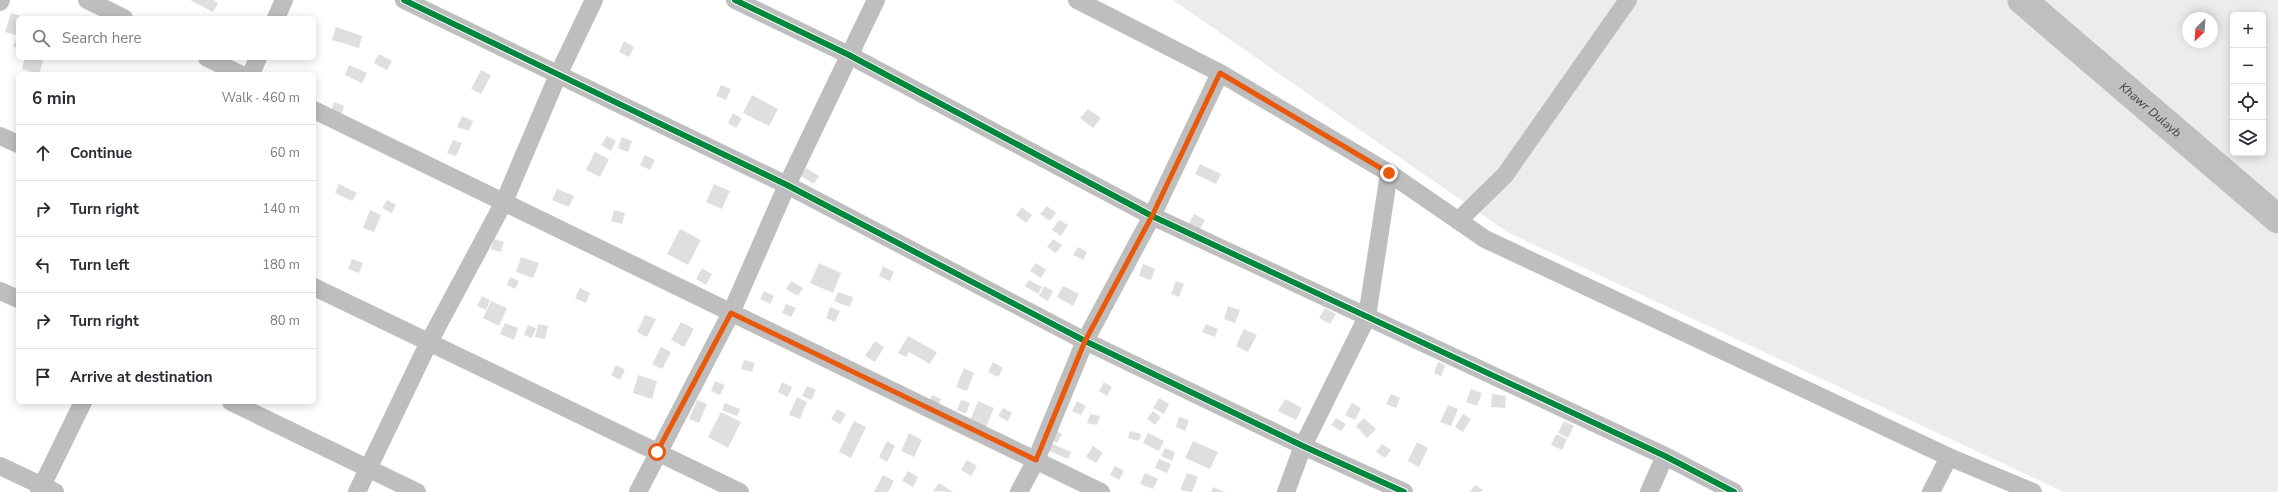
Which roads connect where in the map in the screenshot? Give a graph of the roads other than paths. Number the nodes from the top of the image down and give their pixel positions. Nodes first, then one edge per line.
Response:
1 (87, 0) edge
2 (284, 0) edge
3 (404, 0) edge
4 (594, 0) edge
5 (735, 0) edge
6 (876, 0) edge
7 (1078, 0) edge
8 (1628, 0) edge
9 (120, 16) edge
10 (277, 16) edge
11 (849, 55) junction
12 (211, 60) edge
13 (257, 60) edge
14 (236, 72) edge
15 (252, 72) edge
16 (1220, 73) junction
17 (558, 75) junction
18 (316, 111) edge
19 (0, 136) edge
20 (16, 143) edge
21 (1389, 173) junction
22 (787, 185) junction
23 (504, 202) junction
24 (1152, 216) junction
25 (1458, 221) junction
26 (316, 288) edge
27 (0, 291) edge
28 (16, 298) edge
29 (731, 313) junction
30 (1368, 317) junction
31 (1085, 341) junction
32 (430, 342) junction
33 (82, 404) edge
34 (235, 404) edge
35 (1303, 446) junction
36 (657, 452) junction
37 (1665, 456) junction
38 (1949, 457) junction
39 (1036, 460) junction
40 (0, 466) edge
41 (369, 468) junction
42 (45, 490) edge
43 (357, 492) edge
44 (417, 492) edge
45 (638, 492) edge
46 (740, 492) edge
47 (1019, 492) edge
48 (1101, 492) edge
49 (1286, 492) edge
50 (1404, 492) edge
51 (1649, 492) edge
52 (1734, 492) edge
53 (1931, 492) edge
54 (2033, 492) edge

1 - 9 street
2 - 10 street
3 - 17 street
4 - 17 street
5 - 11 street
6 - 11 street
7 - 16 street
8 - 25 street
11 - 22 street
11 - 24 street
12 - 14 street
13 - 15 street
16 - 21 street
16 - 24 street
17 - 22 street
17 - 23 street
18 - 23 street
19 - 20 street
21 - 25 street
21 - 30 street
22 - 29 street
22 - 31 street
23 - 29 street
23 - 32 street
24 - 30 street
24 - 31 street
25 - 38 street
26 - 32 street
27 - 28 street
29 - 36 street
29 - 39 street
30 - 35 street
30 - 37 street
31 - 35 street
31 - 39 street
32 - 36 street
32 - 41 street
33 - 42 street
34 - 41 street
35 - 49 street
35 - 50 street
36 - 45 street
36 - 46 street
37 - 51 street
37 - 52 street
38 - 53 street
38 - 54 street
39 - 47 street
39 - 48 street
40 - 42 street
41 - 43 street
41 - 44 street

